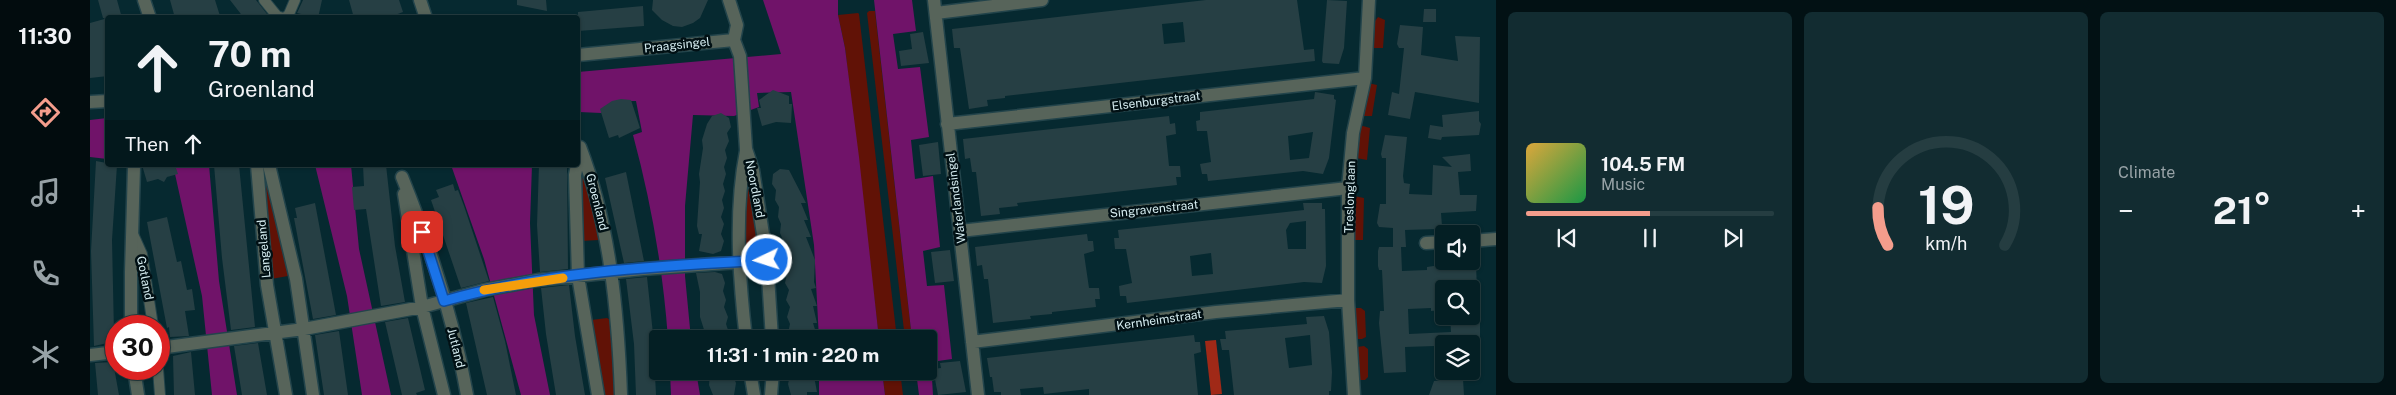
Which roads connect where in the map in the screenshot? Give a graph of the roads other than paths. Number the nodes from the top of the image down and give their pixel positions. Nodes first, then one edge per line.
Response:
1 (144, 0) edge
2 (264, 0) edge
3 (295, 0) edge
4 (420, 0) edge
5 (729, 0) edge
6 (934, 0) edge
7 (1042, 0) edge
8 (1369, 0) edge
9 (936, 13) junction
10 (149, 15) edge
11 (277, 15) edge
12 (288, 15) edge
13 (425, 15) edge
14 (734, 40) junction
15 (580, 55) edge
16 (1366, 78) junction
17 (105, 101) edge
18 (90, 102) edge
19 (947, 124) junction
20 (580, 147) edge
21 (746, 148) junction
22 (134, 167) dead end
23 (257, 167) edge
24 (269, 167) edge
25 (577, 167) edge
26 (1348, 188) junction
27 (132, 230) junction
28 (960, 231) junction
29 (1496, 239) edge
30 (1480, 240) edge
31 (1435, 242) edge
32 (1426, 243) dead end
33 (767, 260) junction
34 (741, 262) junction
35 (611, 272) junction
36 (578, 276) junction
37 (1348, 300) junction
38 (444, 301) junction
39 (422, 307) junction
40 (131, 315) edge
41 (151, 315) edge
42 (304, 329) junction
43 (745, 330) edge
44 (771, 330) edge
45 (274, 333) junction
46 (972, 342) junction
47 (170, 347) edge
48 (105, 353) edge
49 (90, 355) edge
50 (136, 380) edge
51 (159, 380) edge
52 (752, 380) edge
53 (772, 380) edge
54 (138, 395) edge
55 (160, 395) edge
56 (286, 395) edge
57 (313, 395) edge
58 (444, 395) edge
59 (467, 395) edge
60 (598, 395) edge
61 (621, 395) edge
62 (754, 395) edge
63 (771, 395) edge
64 (978, 395) edge
65 (1354, 395) edge

1 - 10 street
2 - 11 street
3 - 12 street
4 - 13 street
5 - 14 street
6 - 9 street, Waterlandsingel
7 - 9 street
8 - 16 street, Treslonglaan
9 - 19 street, Waterlandsingel
14 - 15 street, Praagsingel
14 - 21 street, Noordland
16 - 19 street, Elsenburgstraat
16 - 26 street, Treslonglaan
17 - 18 street
19 - 28 street, Waterlandsingel
20 - 35 street, Groenland
21 - 33 street, Noordland
21 - 34 street, Noordland
22 - 27 street, Gotland
23 - 45 street, Langeland
24 - 42 street, Langeland
25 - 36 street, Groenland
26 - 28 street, Singravenstraat
26 - 37 street, Treslonglaan
27 - 40 street, Gotland
27 - 41 street, Gotland
28 - 46 street, Waterlandsingel
29 - 30 street
31 - 32 street
33 - 34 street
33 - 44 street, Noordland
34 - 35 street
34 - 43 street, Noordland
35 - 36 street
35 - 61 street, Groenland
36 - 38 street
36 - 60 street, Groenland
37 - 46 street, Kernheimstraat
37 - 65 street, Treslonglaan
38 - 39 street
38 - 39 street, Jutland
38 - 59 street, Jutland
39 - 42 street
39 - 58 street, Jutland
42 - 45 street
42 - 57 street, Langeland
45 - 47 street
45 - 56 street, Langeland
46 - 64 street, Waterlandsingel
48 - 49 street
50 - 54 street
51 - 55 street
52 - 62 street
53 - 63 street

